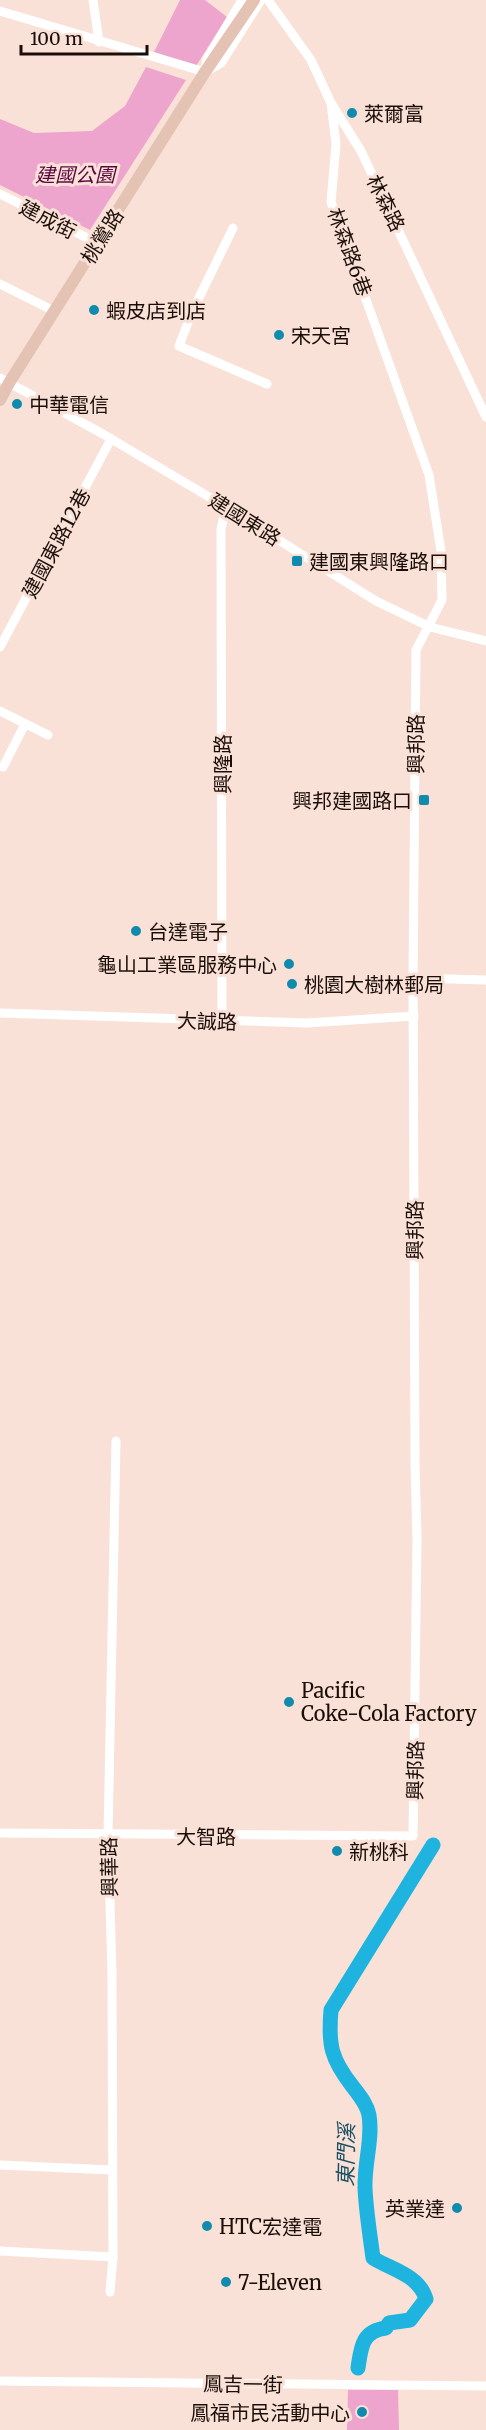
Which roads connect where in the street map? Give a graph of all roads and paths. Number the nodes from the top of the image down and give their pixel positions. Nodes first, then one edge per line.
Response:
1 (93, 0) edge
2 (242, 0) edge
3 (254, 0) edge
4 (261, 0) edge
5 (268, 0) edge
6 (0, 11) edge
7 (99, 42) junction
8 (205, 72) junction
9 (331, 103) junction
10 (0, 194) edge
11 (233, 228) dead end
12 (97, 243) junction
13 (0, 284) edge
14 (54, 312) junction
15 (4, 380) edge
16 (267, 384) dead end
17 (0, 400) edge
18 (486, 417) edge
19 (111, 439) junction
20 (226, 507) junction
21 (430, 627) junction
22 (486, 641) edge
23 (0, 647) edge
24 (0, 711) edge
25 (25, 724) junction
26 (48, 735) dead end
27 (3, 767) dead end
28 (413, 978) junction
29 (486, 980) edge
30 (0, 1013) edge
31 (414, 1016) junction
32 (222, 1021) junction
33 (116, 1441) dead end
34 (0, 1833) edge
35 (108, 1834) junction
36 (413, 1836) joint
37 (0, 2165) edge
38 (112, 2170) junction
39 (0, 2251) edge
40 (113, 2257) junction
41 (110, 2292) dead end
42 (0, 2381) edge
43 (486, 2386) edge

1 - 7 street
2 - 8 street, 桃鶯路
3 - 8 main road, 桃鶯路
4 - 8 street, 桃鶯路
5 - 9 street, 林森路
6 - 7 street
7 - 8 street
8 - 12 main road, 桃鶯路
9 - 18 street, 林森路
9 - 21 street, 林森路6巷
10 - 12 street, 建成街
11 - 16 street
12 - 14 main road, 桃鶯路
13 - 14 street
14 - 15 main road, 桃鶯路
15 - 17 main road, 桃鶯路
15 - 19 street, 建國東路
19 - 20 street, 建國東路
19 - 23 street, 建國東路12巷
20 - 21 street, 建國東路
20 - 32 street, 興隆路
21 - 22 street, 建國東路
21 - 28 street, 興邦路
24 - 25 street
25 - 26 street
25 - 27 street
28 - 29 street
28 - 31 street, 興邦路
30 - 32 street, 大誠路
31 - 32 street, 大誠路
31 - 36 street, 興邦路
33 - 35 street, 興華路
34 - 35 street, 大智路
35 - 36 street, 大智路
35 - 38 street, 興華路
37 - 38 street
38 - 40 street, 興華路
39 - 40 street
40 - 41 street, 興華路
42 - 43 street, 鳳吉一街

